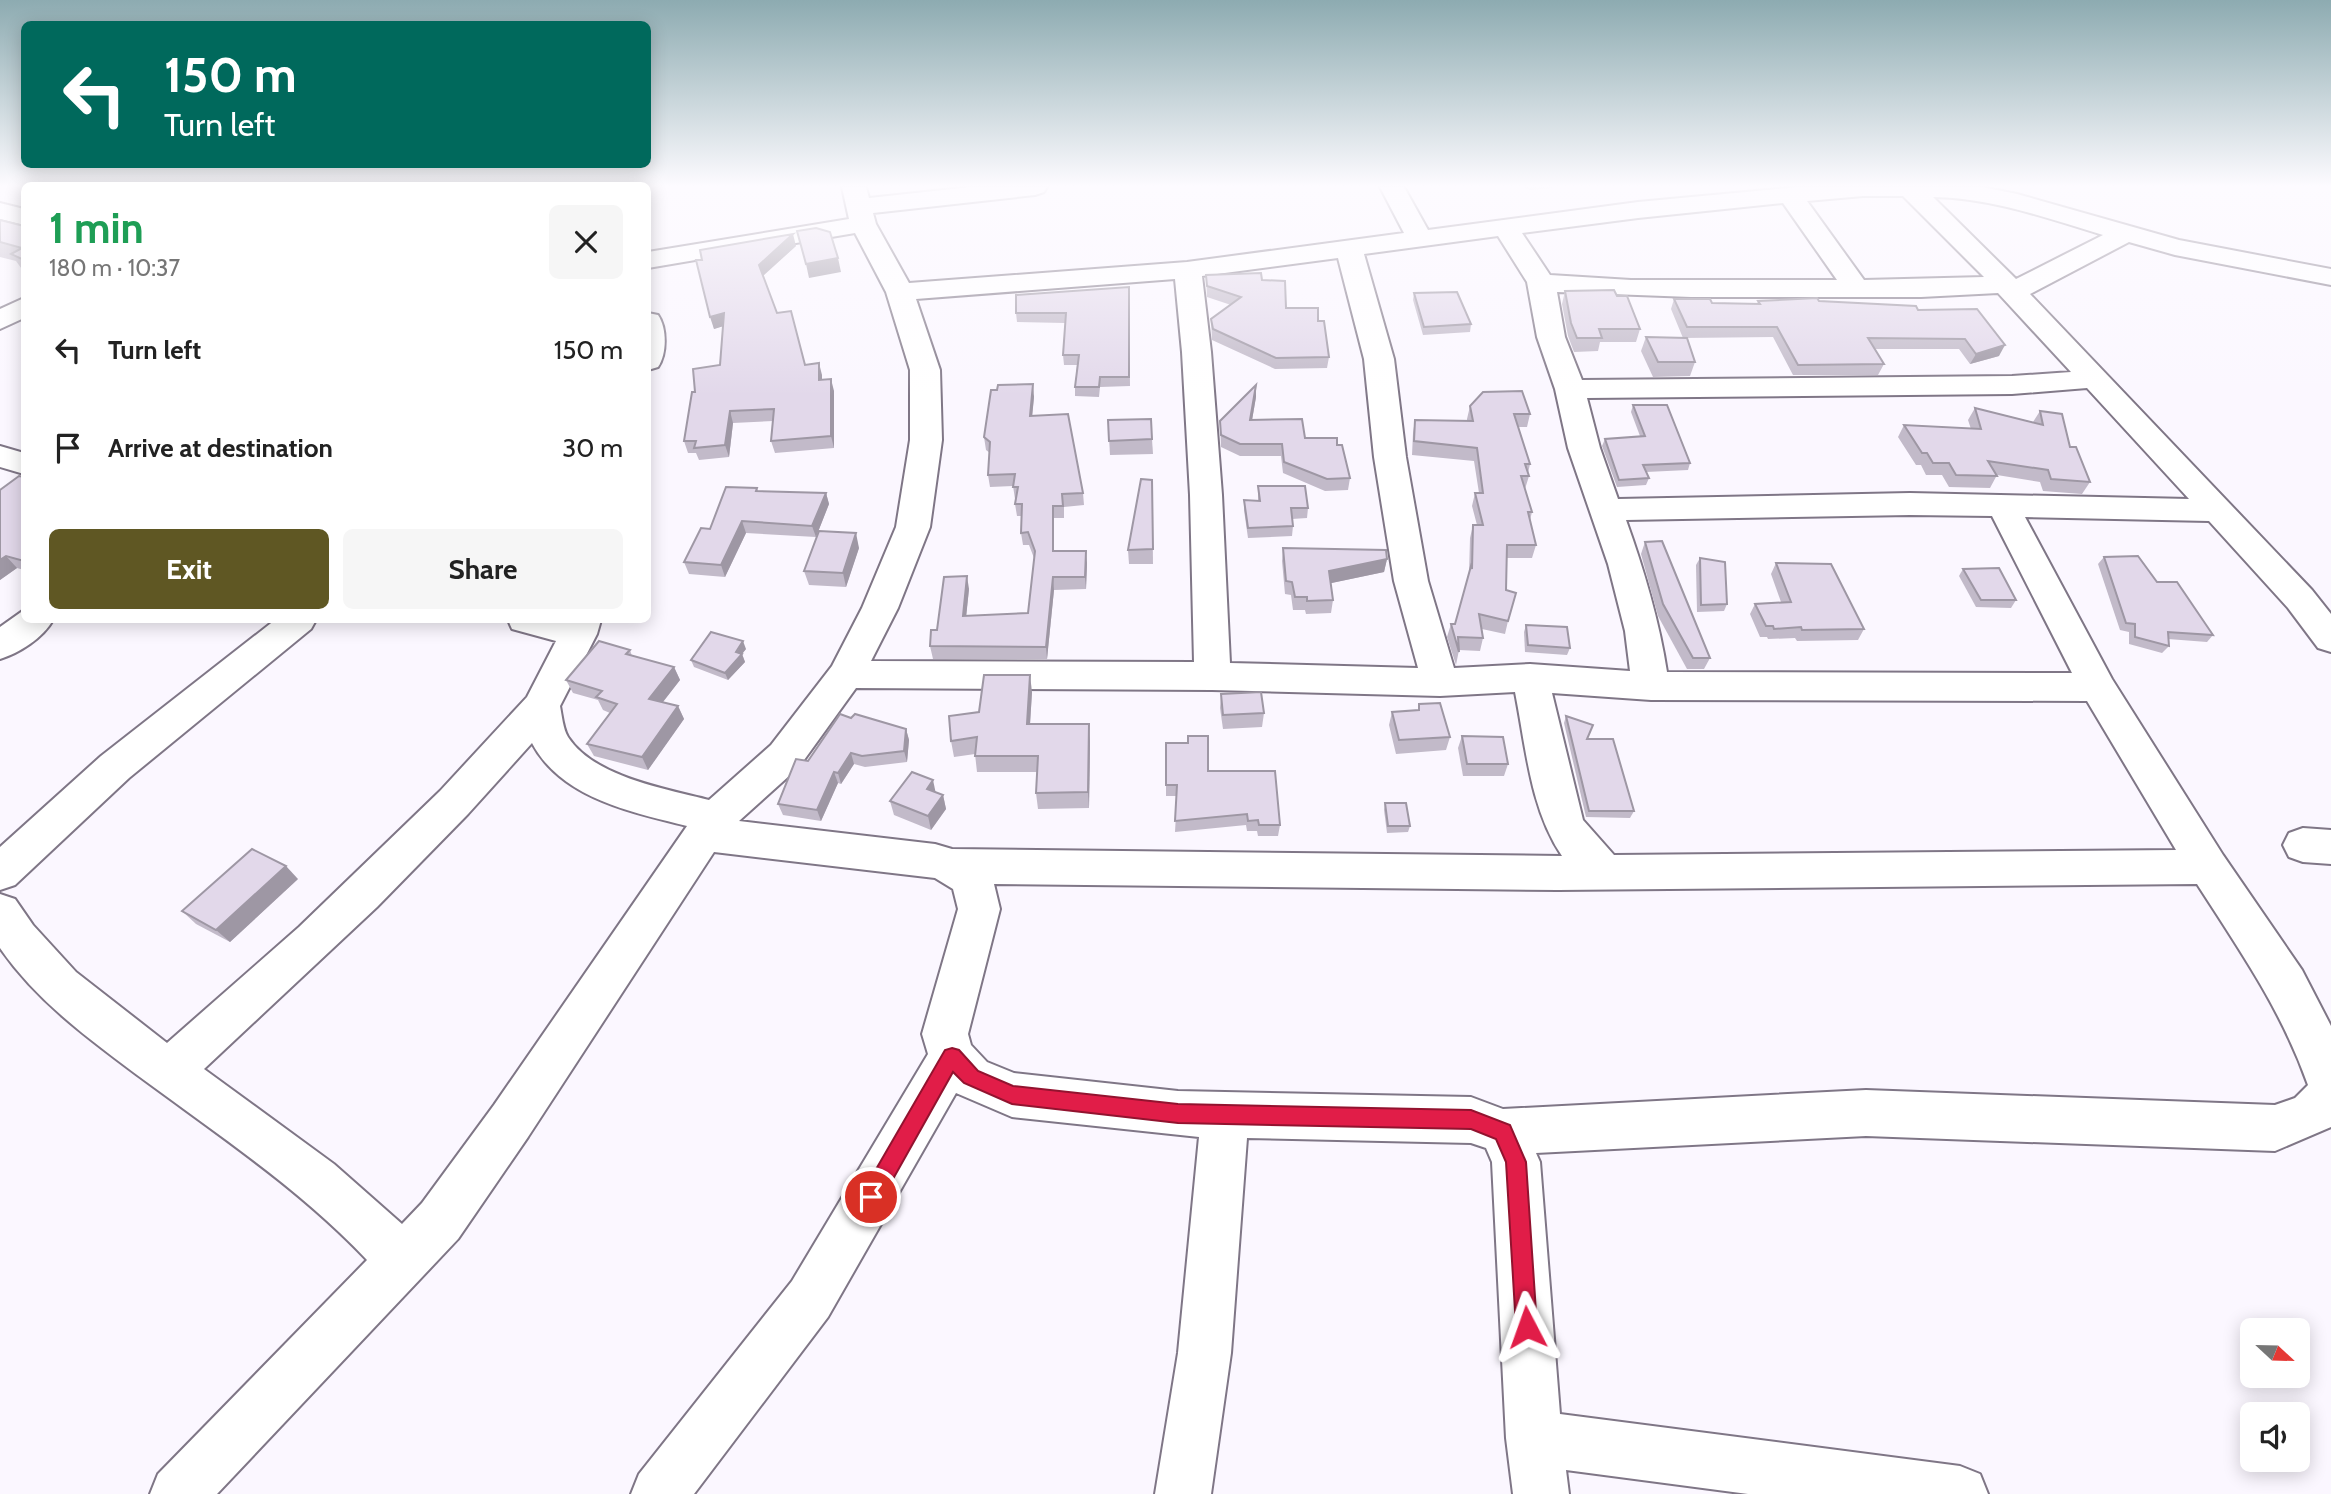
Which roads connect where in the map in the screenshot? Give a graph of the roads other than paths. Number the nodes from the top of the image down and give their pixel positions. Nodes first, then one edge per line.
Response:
1 (883, 257) edge
2 (1295, 257) edge
3 (1351, 257) edge
4 (1524, 257) edge
5 (1834, 257) edge
6 (1978, 257) edge
7 (2075, 257) edge
8 (2226, 257) edge
9 (1187, 270) junction
10 (2331, 277) edge
11 (1541, 282) junction
12 (1856, 288) junction
13 (2009, 288) junction
14 (900, 292) junction
15 (21, 308) edge
16 (0, 321) edge
17 (2093, 379) junction
18 (1570, 389) junction
19 (0, 456) edge
20 (21, 463) edge
21 (2002, 505) junction
22 (1605, 510) junction
23 (2218, 510) junction
24 (31, 623) edge
25 (294, 623) edge
26 (549, 623) edge
27 (582, 627) edge
28 (2331, 639) edge
29 (0, 646) edge
30 (846, 674) junction
31 (1212, 676) junction
32 (1530, 678) junction
33 (1440, 682) junction
34 (1651, 686) junction
35 (2098, 687) junction
36 (541, 706) junction
37 (710, 826) junction
38 (951, 866) junction
39 (2208, 867) junction
40 (1604, 872) junction
41 (0, 873) edge
42 (0, 912) edge
43 (952, 1057) junction
44 (169, 1071) junction
45 (2331, 1084) edge
46 (2331, 1094) edge
47 (1224, 1114) junction
48 (1503, 1132) junction
49 (402, 1260) junction
50 (1534, 1438) junction
51 (178, 1494) edge
52 (659, 1494) edge
53 (1183, 1494) edge
54 (1541, 1494) edge
55 (1960, 1494) edge

1 - 14 street
2 - 9 street
3 - 33 street
4 - 11 street
5 - 12 street
6 - 13 street
7 - 13 street
8 - 10 street
9 - 14 street
9 - 31 street
11 - 12 street
11 - 18 street
12 - 13 street
13 - 17 street
14 - 30 street
15 - 16 street
17 - 18 street
17 - 23 street
18 - 22 street
19 - 20 street
21 - 22 street
21 - 23 street
21 - 35 street
22 - 34 street
23 - 28 street
24 - 29 street
25 - 41 street
26 - 27 street
27 - 36 street
30 - 31 street
30 - 37 street
31 - 33 street
32 - 33 street
32 - 34 street
32 - 40 street
34 - 35 street
35 - 39 street
36 - 37 street
36 - 44 street
37 - 38 street
37 - 49 street
38 - 40 street
38 - 43 street
39 - 40 street
39 - 45 street
42 - 44 street
43 - 47 street
43 - 52 street
44 - 49 street
46 - 48 street
47 - 48 street
47 - 53 street
48 - 50 street
49 - 51 street
50 - 54 street
50 - 55 street

